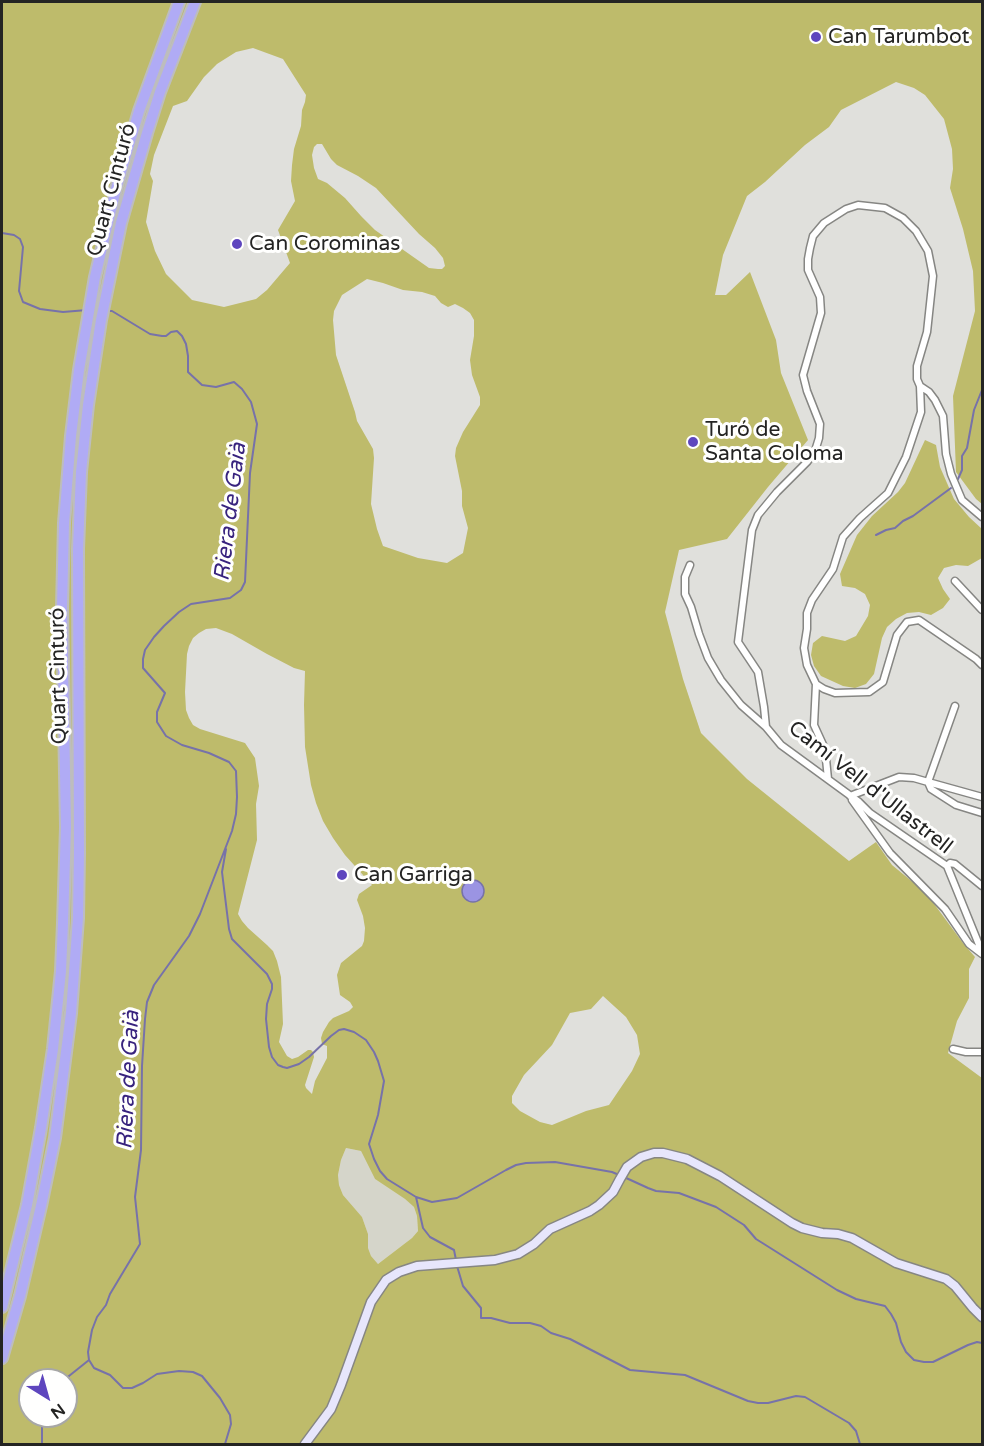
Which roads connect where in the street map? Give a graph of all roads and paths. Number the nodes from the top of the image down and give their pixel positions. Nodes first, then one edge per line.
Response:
1 (179, 2) edge
2 (195, 2) edge
3 (920, 386) junction
4 (935, 400) junction
5 (921, 408) junction
6 (982, 517) edge
7 (690, 565) dead end
8 (955, 581) dead end
9 (982, 610) edge
10 (982, 665) edge
11 (816, 684) junction
12 (955, 706) dead end
13 (766, 727) junction
14 (828, 779) junction
15 (928, 782) junction
16 (850, 796) junction
17 (982, 797) edge
18 (982, 813) edge
19 (946, 866) junction
20 (982, 886) edge
21 (982, 953) edge
22 (953, 1049) dead end
23 (982, 1052) edge
24 (2, 1307) edge
25 (982, 1317) edge
26 (2, 1358) edge
27 (305, 1444) edge

1 - 24 highway, Quart Cinturó
2 - 26 highway, Quart Cinturó
3 - 4 street
3 - 5 street
3 - 13 street
4 - 5 street
4 - 6 street
5 - 11 street
7 - 13 street, Camí Vell d'Ullastrell
8 - 9 street
10 - 11 street
11 - 14 street
12 - 15 street
13 - 14 street, Camí Vell d'Ullastrell
14 - 16 street, Camí Vell d'Ullastrell
15 - 16 street
15 - 17 street
15 - 18 street
16 - 19 street, Camí Vell d'Ullastrell
16 - 21 street
19 - 20 street
19 - 21 street, Camí Vell d'Ullastrell
22 - 23 street
25 - 27 street

